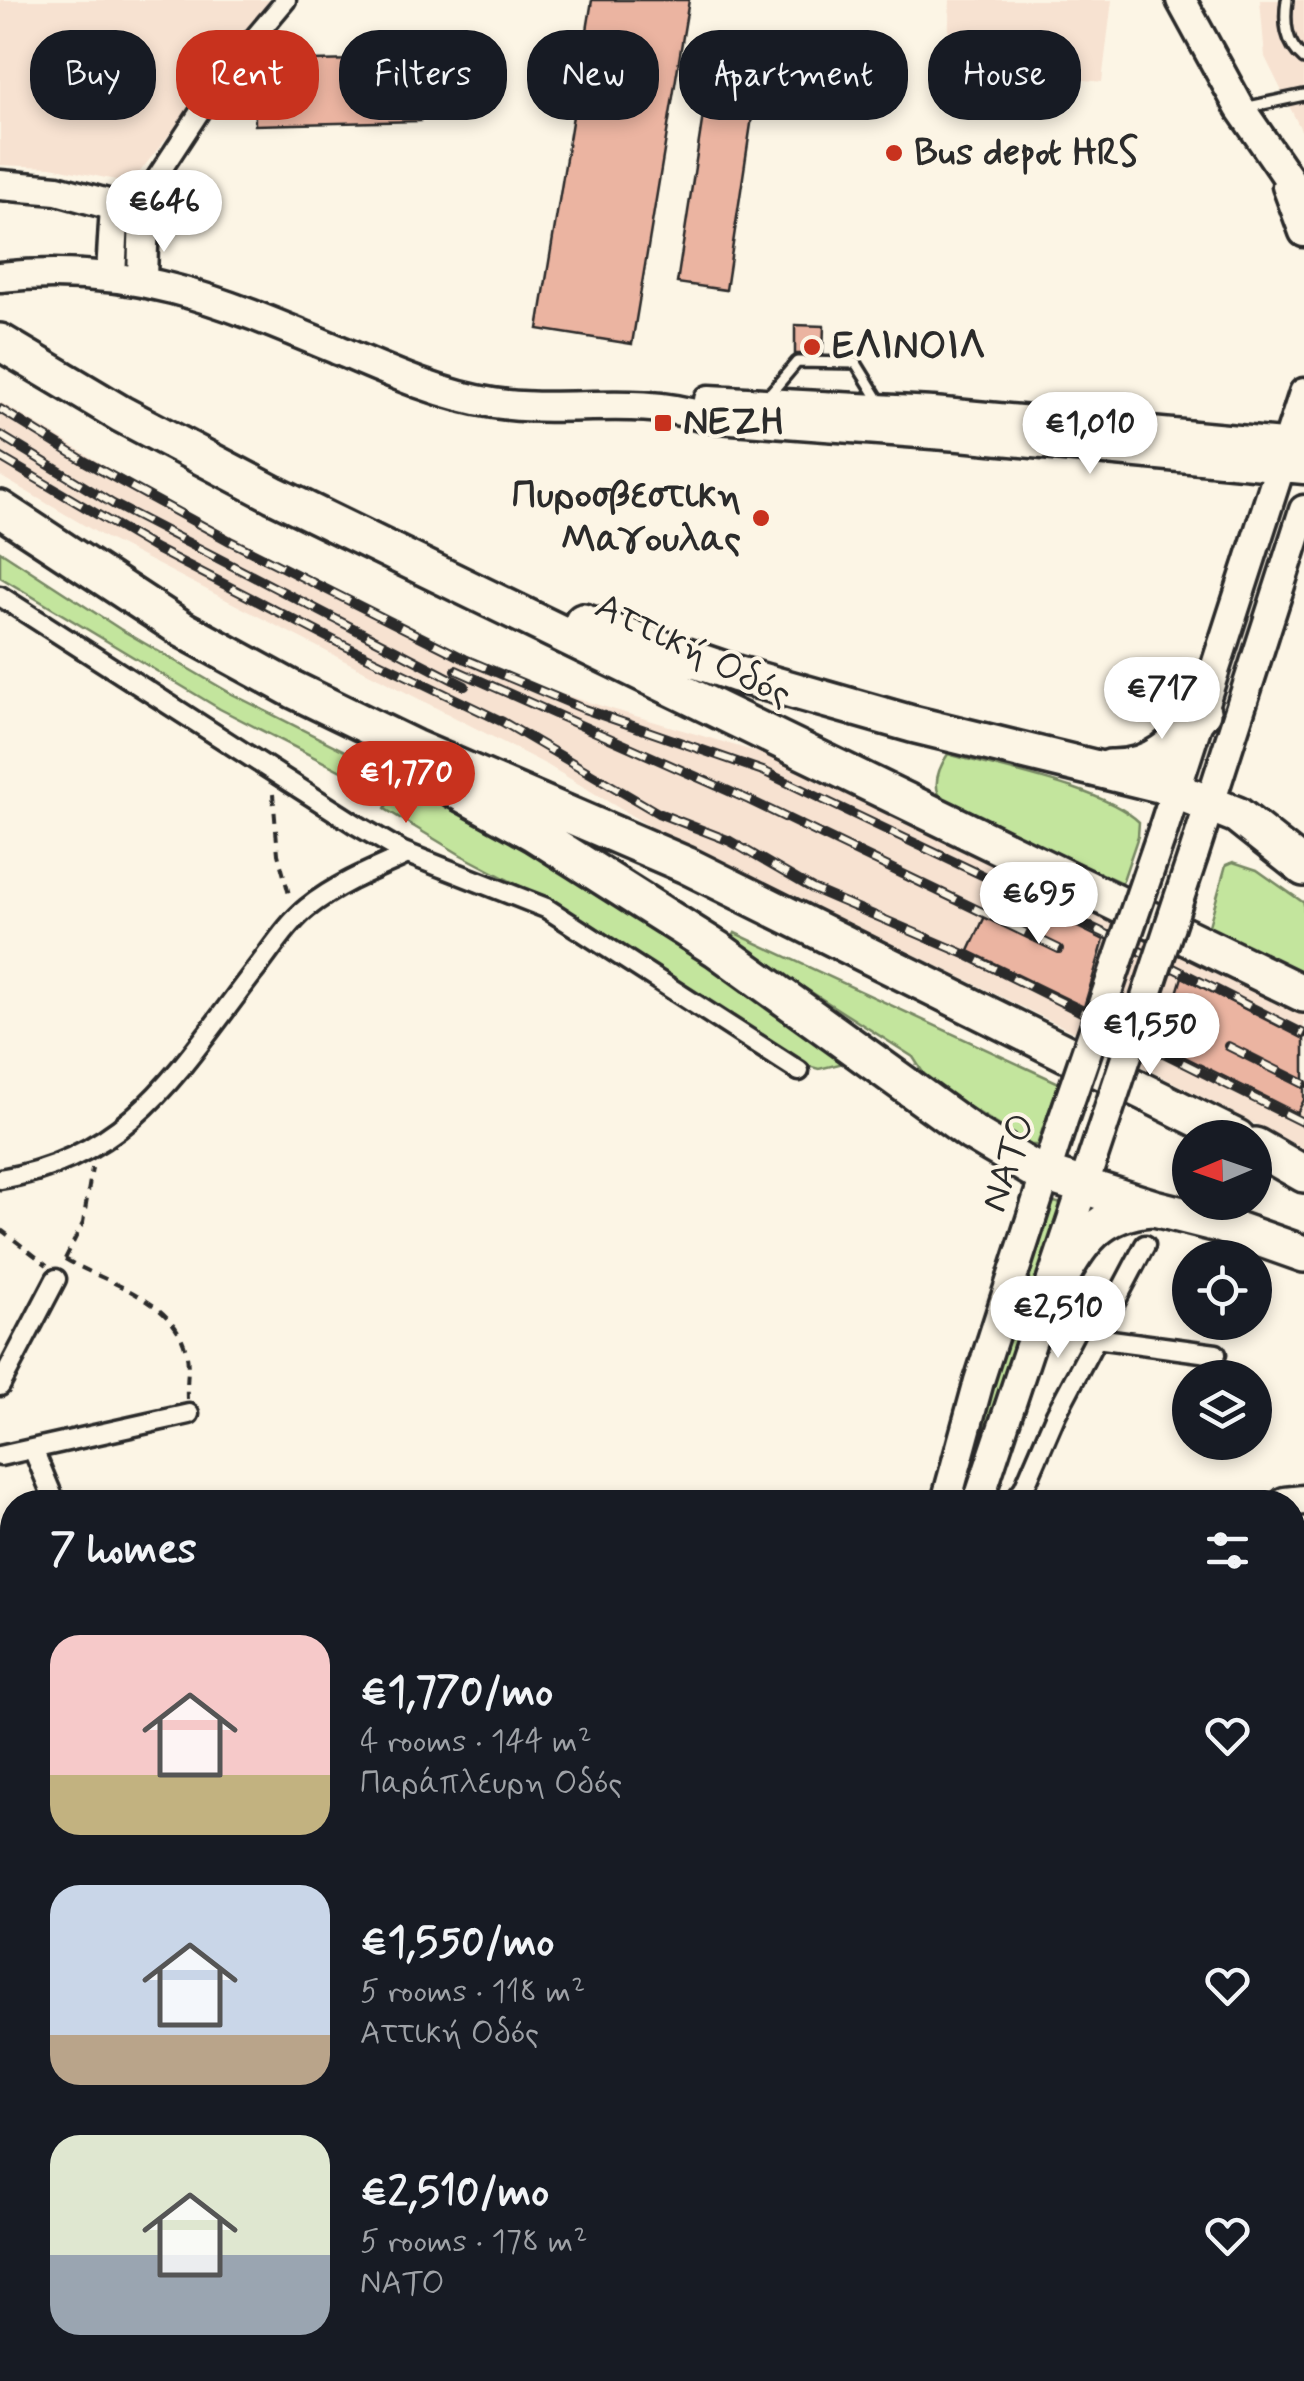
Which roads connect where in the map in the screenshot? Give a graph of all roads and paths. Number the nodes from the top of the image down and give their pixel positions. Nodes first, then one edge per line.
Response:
1 (286, 0) edge
2 (1181, 0) edge
3 (1287, 0) edge
4 (1304, 59) edge
5 (1304, 95) edge
6 (1240, 108) junction
7 (1276, 162) junction
8 (0, 185) edge
9 (1304, 202) edge
10 (115, 206) junction
11 (144, 214) junction
12 (1304, 232) edge
13 (110, 274) junction
14 (0, 276) edge
15 (142, 280) junction
16 (0, 342) edge
17 (1304, 393) edge
18 (762, 402) junction
19 (663, 408) junction
20 (884, 409) junction
21 (1295, 456) edge
22 (1226, 461) junction
23 (0, 508) edge
24 (1304, 510) edge
25 (1264, 524) junction
26 (368, 540) junction
27 (0, 596) edge
28 (1202, 712) junction
29 (414, 748) junction
30 (1100, 768) junction
31 (276, 772) junction
32 (1177, 790) junction
33 (1211, 804) junction
34 (408, 854) junction
35 (1304, 868) edge
36 (300, 915) junction
37 (1304, 994) edge
38 (800, 1070) dead end
39 (1201, 1120) edge
40 (90, 1148) junction
41 (1272, 1156) edge
42 (1304, 1174) edge
43 (1044, 1175) junction
44 (0, 1179) edge
45 (1083, 1187) junction
46 (1154, 1208) junction
47 (0, 1228) edge
48 (1146, 1246) dead end
49 (1304, 1254) edge
50 (65, 1259) junction
51 (56, 1280) junction
52 (1044, 1305) junction
53 (1096, 1338) junction
54 (1216, 1354) dead end
55 (0, 1386) edge
56 (189, 1414) joint
57 (33, 1449) junction
58 (0, 1456) edge
59 (50, 1490) edge
60 (949, 1490) edge
61 (982, 1490) edge
62 (1022, 1490) edge

1 - 11 street
2 - 6 main road
3 - 4 lane
5 - 6 lane
6 - 7 main road
7 - 9 main road
7 - 12 main road
8 - 10 main road
10 - 11 main road
10 - 13 main road
11 - 15 main road
13 - 14 main road
13 - 15 main road
15 - 19 main road
16 - 26 highway, Αττική Οδός
17 - 21 main road, ΝΑΤΟ
18 - 19 main road
18 - 20 main road
18 - 20 lane
19 - 22 main road
20 - 21 main road
21 - 22 main road
21 - 25 main road, ΝΑΤΟ
22 - 25 main road
23 - 29 highway
24 - 33 main road, ΝΑΤΟ
25 - 28 main road, ΝΑΤΟ
26 - 30 highway
26 - 37 highway, Αττική Οδός
27 - 31 street
28 - 30 highway
28 - 32 main road, ΝΑΤΟ
29 - 39 highway
29 - 43 highway
30 - 32 highway
31 - 34 street
31 - 36 path
32 - 33 highway
32 - 43 main road, ΝΑΤΟ, bridge
33 - 35 highway
33 - 45 main road, ΝΑΤΟ, bridge
34 - 36 street
34 - 38 street
36 - 40 street
40 - 44 street
40 - 50 path
41 - 42 highway
43 - 45 highway
43 - 60 main road, ΝΑΤΟ
45 - 46 highway
45 - 52 main road, ΝΑΤΟ
46 - 49 highway
46 - 52 highway
47 - 51 path
48 - 53 street
50 - 51 path
50 - 56 path
51 - 55 street
52 - 61 main road, ΝΑΤΟ
53 - 54 street
53 - 62 street
56 - 57 street
57 - 58 street
57 - 59 street

